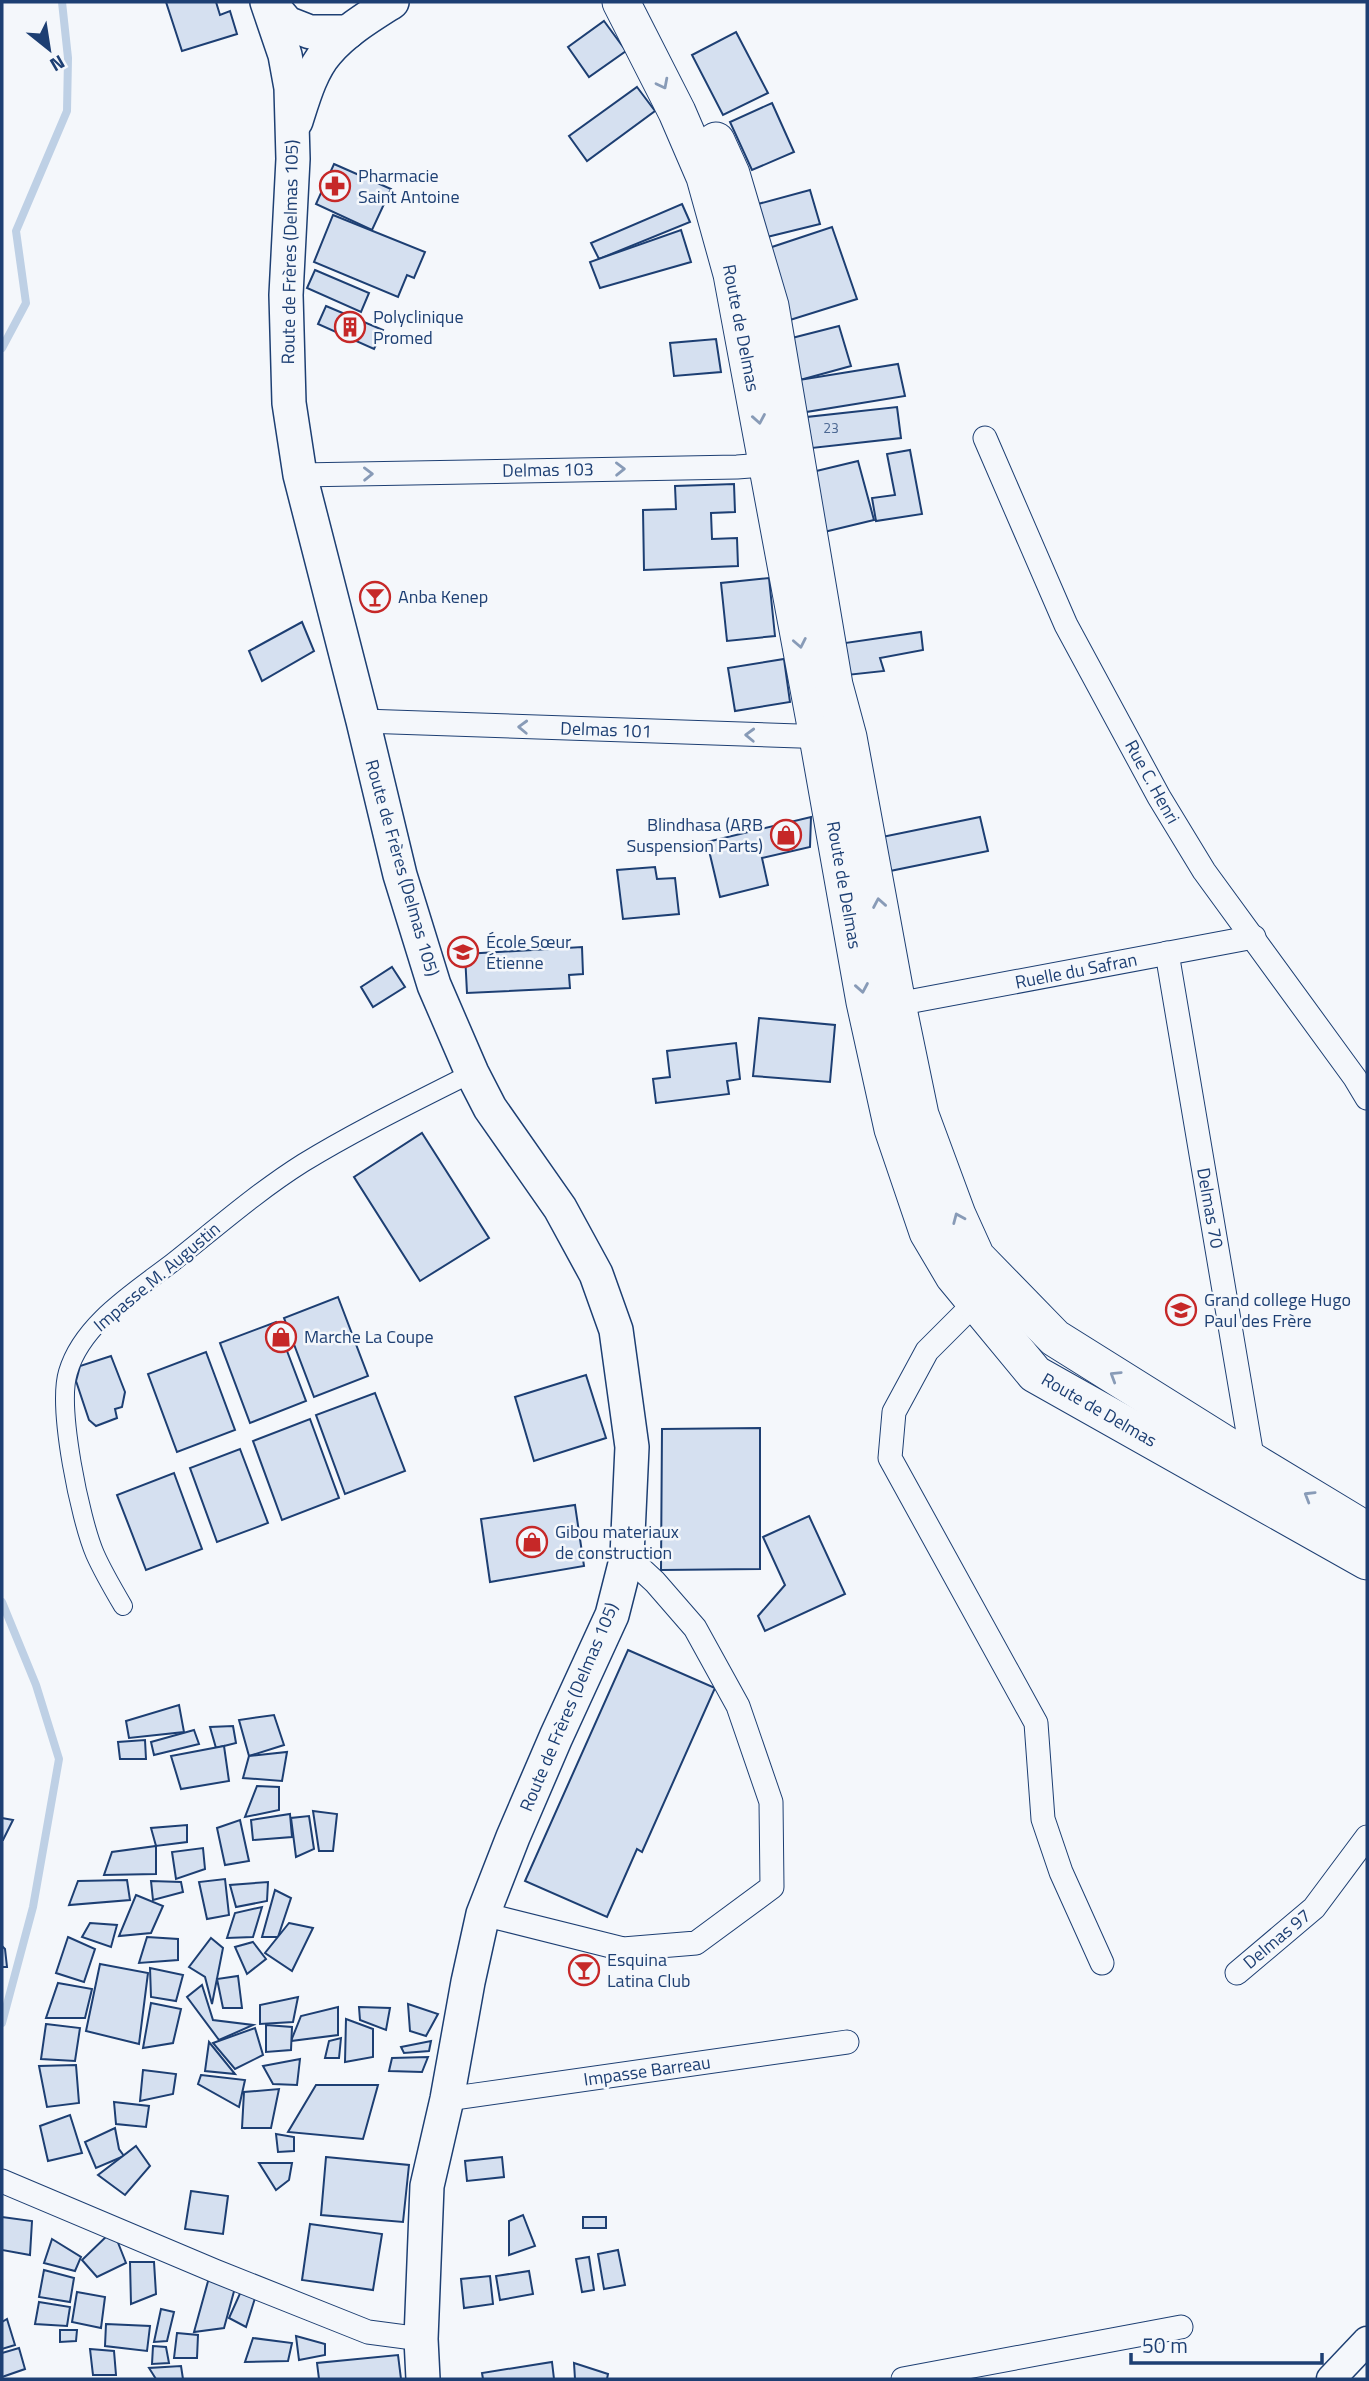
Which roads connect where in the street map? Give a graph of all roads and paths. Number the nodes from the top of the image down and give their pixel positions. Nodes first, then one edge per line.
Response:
1 (268, 2) edge
2 (392, 2) edge
3 (621, 2) edge
4 (646, 2) edge
5 (348, 32) junction
6 (292, 133) junction
7 (985, 438) dead end
8 (781, 464) junction
9 (300, 475) junction
10 (363, 722) junction
11 (833, 737) junction
12 (1254, 937) junction
13 (1167, 953) junction
14 (897, 1004) junction
15 (472, 1073) junction
16 (1361, 1076) edge
17 (1367, 1098) edge
18 (986, 1292) junction
19 (1253, 1462) junction
20 (1367, 1531) edge
21 (628, 1556) junction
22 (1367, 1561) edge
23 (122, 1606) dead end
24 (1367, 1837) edge
25 (483, 1914) junction
26 (1102, 1963) dead end
27 (1237, 1973) dead end
28 (847, 2042) dead end
29 (447, 2099) junction
30 (2, 2181) edge
31 (1181, 2327) dead end
32 (421, 2339) junction
33 (1366, 2342) edge
34 (423, 2379) edge
35 (903, 2379) edge
36 (1331, 2379) edge

1 - 5 main road
1 - 6 main road, Route de Frères (Delmas 105)
2 - 5 main road
3 -> 8 main road, Route de Delmas
4 - 8 main road, Route de Delmas
5 - 6 main road
6 - 9 main road, Route de Frères (Delmas 105)
7 - 12 street, Rue C. Henri
9 -> 8 street, Delmas 103
8 - 11 main road, Route de Delmas
9 - 10 main road, Route de Frères (Delmas 105)
11 -> 10 street, Delmas 101
10 - 15 main road, Route de Frères (Delmas 105)
14 -> 11 main road, Route de Delmas
11 -> 18 main road, Route de Delmas
12 - 13 street, Ruelle du Safran
12 - 16 street, Rue C. Henri
13 - 14 street, Ruelle du Safran
13 - 19 street, Delmas 70
18 -> 14 main road, Route de Delmas
15 - 21 main road, Route de Frères (Delmas 105)
15 - 23 street, Impasse M. Augustin
16 - 17 street, Rue C. Henri
19 -> 18 main road, Route de Delmas
18 - 22 main road, Route de Delmas
18 - 26 street
20 -> 19 main road, Route de Delmas
21 - 25 main road, Route de Frères (Delmas 105)
21 - 25 street
24 - 27 street, Delmas 97
25 - 29 main road, Route de Frères (Delmas 105)
28 - 29 street, Impasse Barreau
29 - 32 main road, Route de Frères (Delmas 105)
30 - 32 street
31 - 35 street
32 - 34 main road, Route de Frères (Delmas 105)
33 - 36 street

